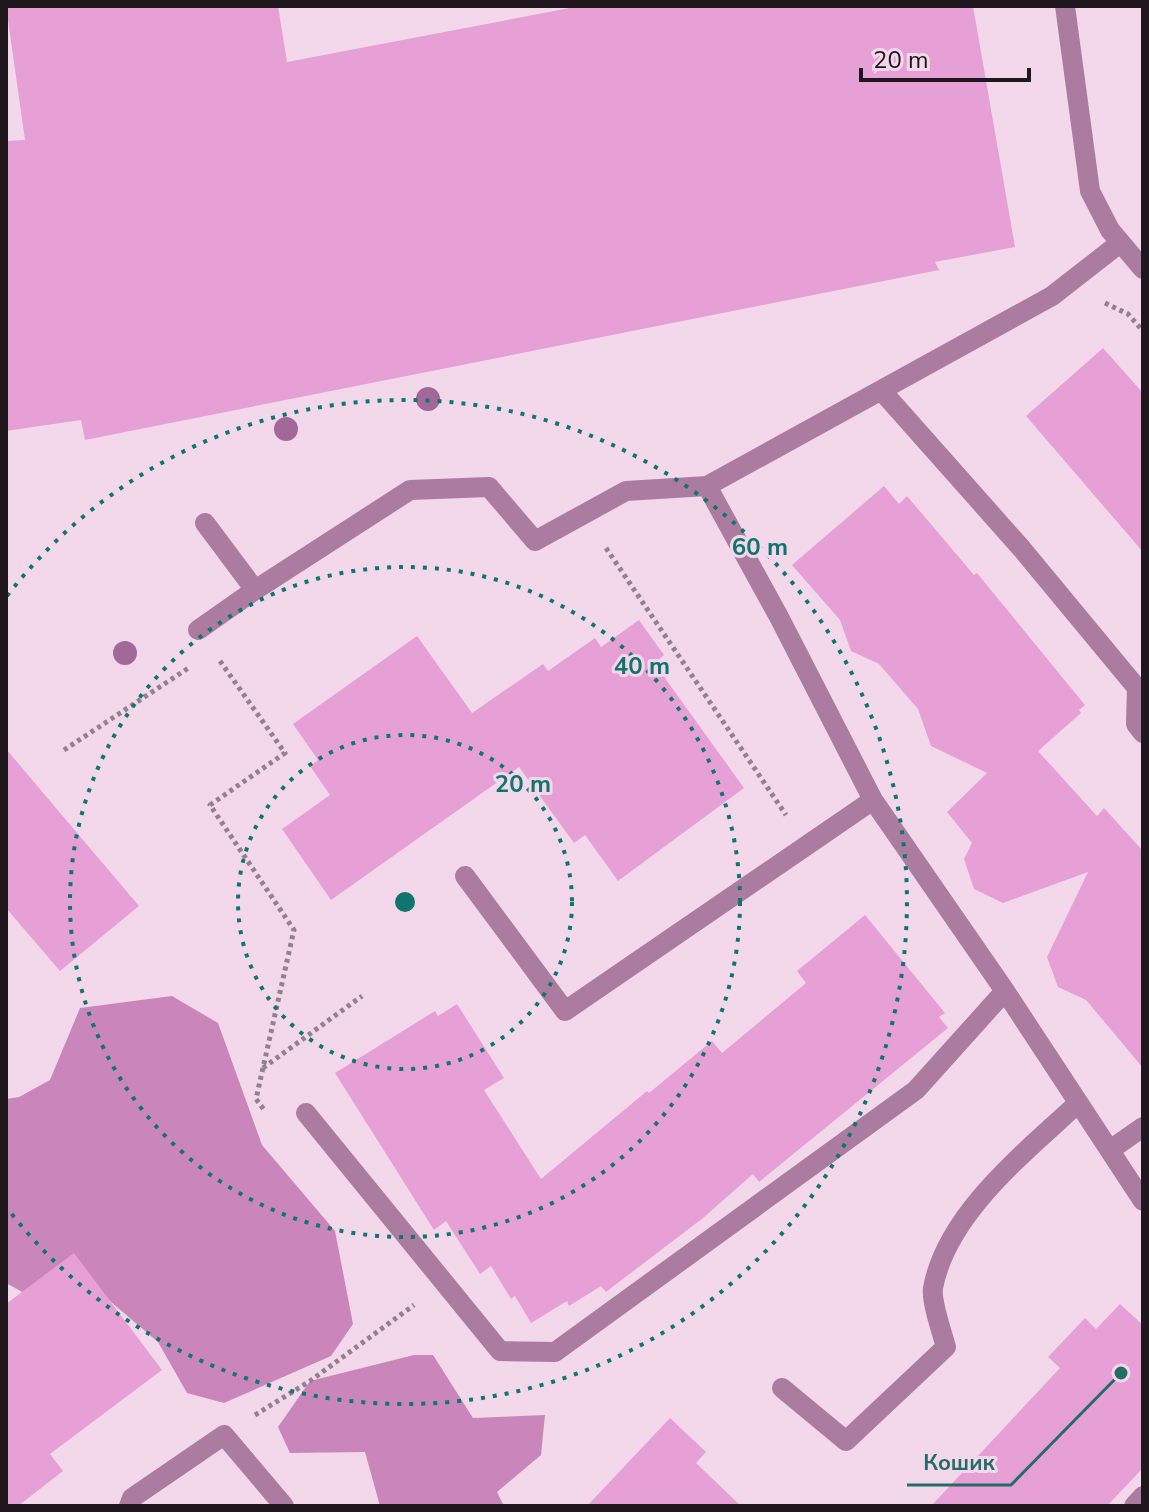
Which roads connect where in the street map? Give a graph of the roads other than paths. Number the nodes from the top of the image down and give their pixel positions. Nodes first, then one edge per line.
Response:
1 (1065, 6) edge
2 (1120, 243) junction
3 (1143, 269) edge
4 (881, 390) junction
5 (707, 486) junction
6 (205, 523) dead end
7 (255, 590) junction
8 (198, 630) road end
9 (1143, 733) edge
10 (873, 800) junction
11 (465, 876) dead end
12 (1005, 991) junction
13 (1078, 1103) junction
14 (306, 1113) dead end
15 (1143, 1127) edge
16 (1110, 1150) junction
17 (1143, 1201) edge
18 (782, 1388) dead end
19 (1143, 1496) edge
20 (129, 1506) edge
21 (284, 1506) edge
22 (1134, 1506) edge

1 - 2 lane
2 - 3 lane
2 - 4 lane
4 - 5 lane
4 - 9 lane
5 - 7 lane
5 - 10 lane
6 - 7 lane
7 - 8 lane
10 - 11 lane
10 - 12 lane
12 - 13 lane
12 - 14 lane
13 - 16 lane
13 - 18 lane
15 - 16 lane
16 - 17 lane
19 - 22 lane
20 - 21 lane

